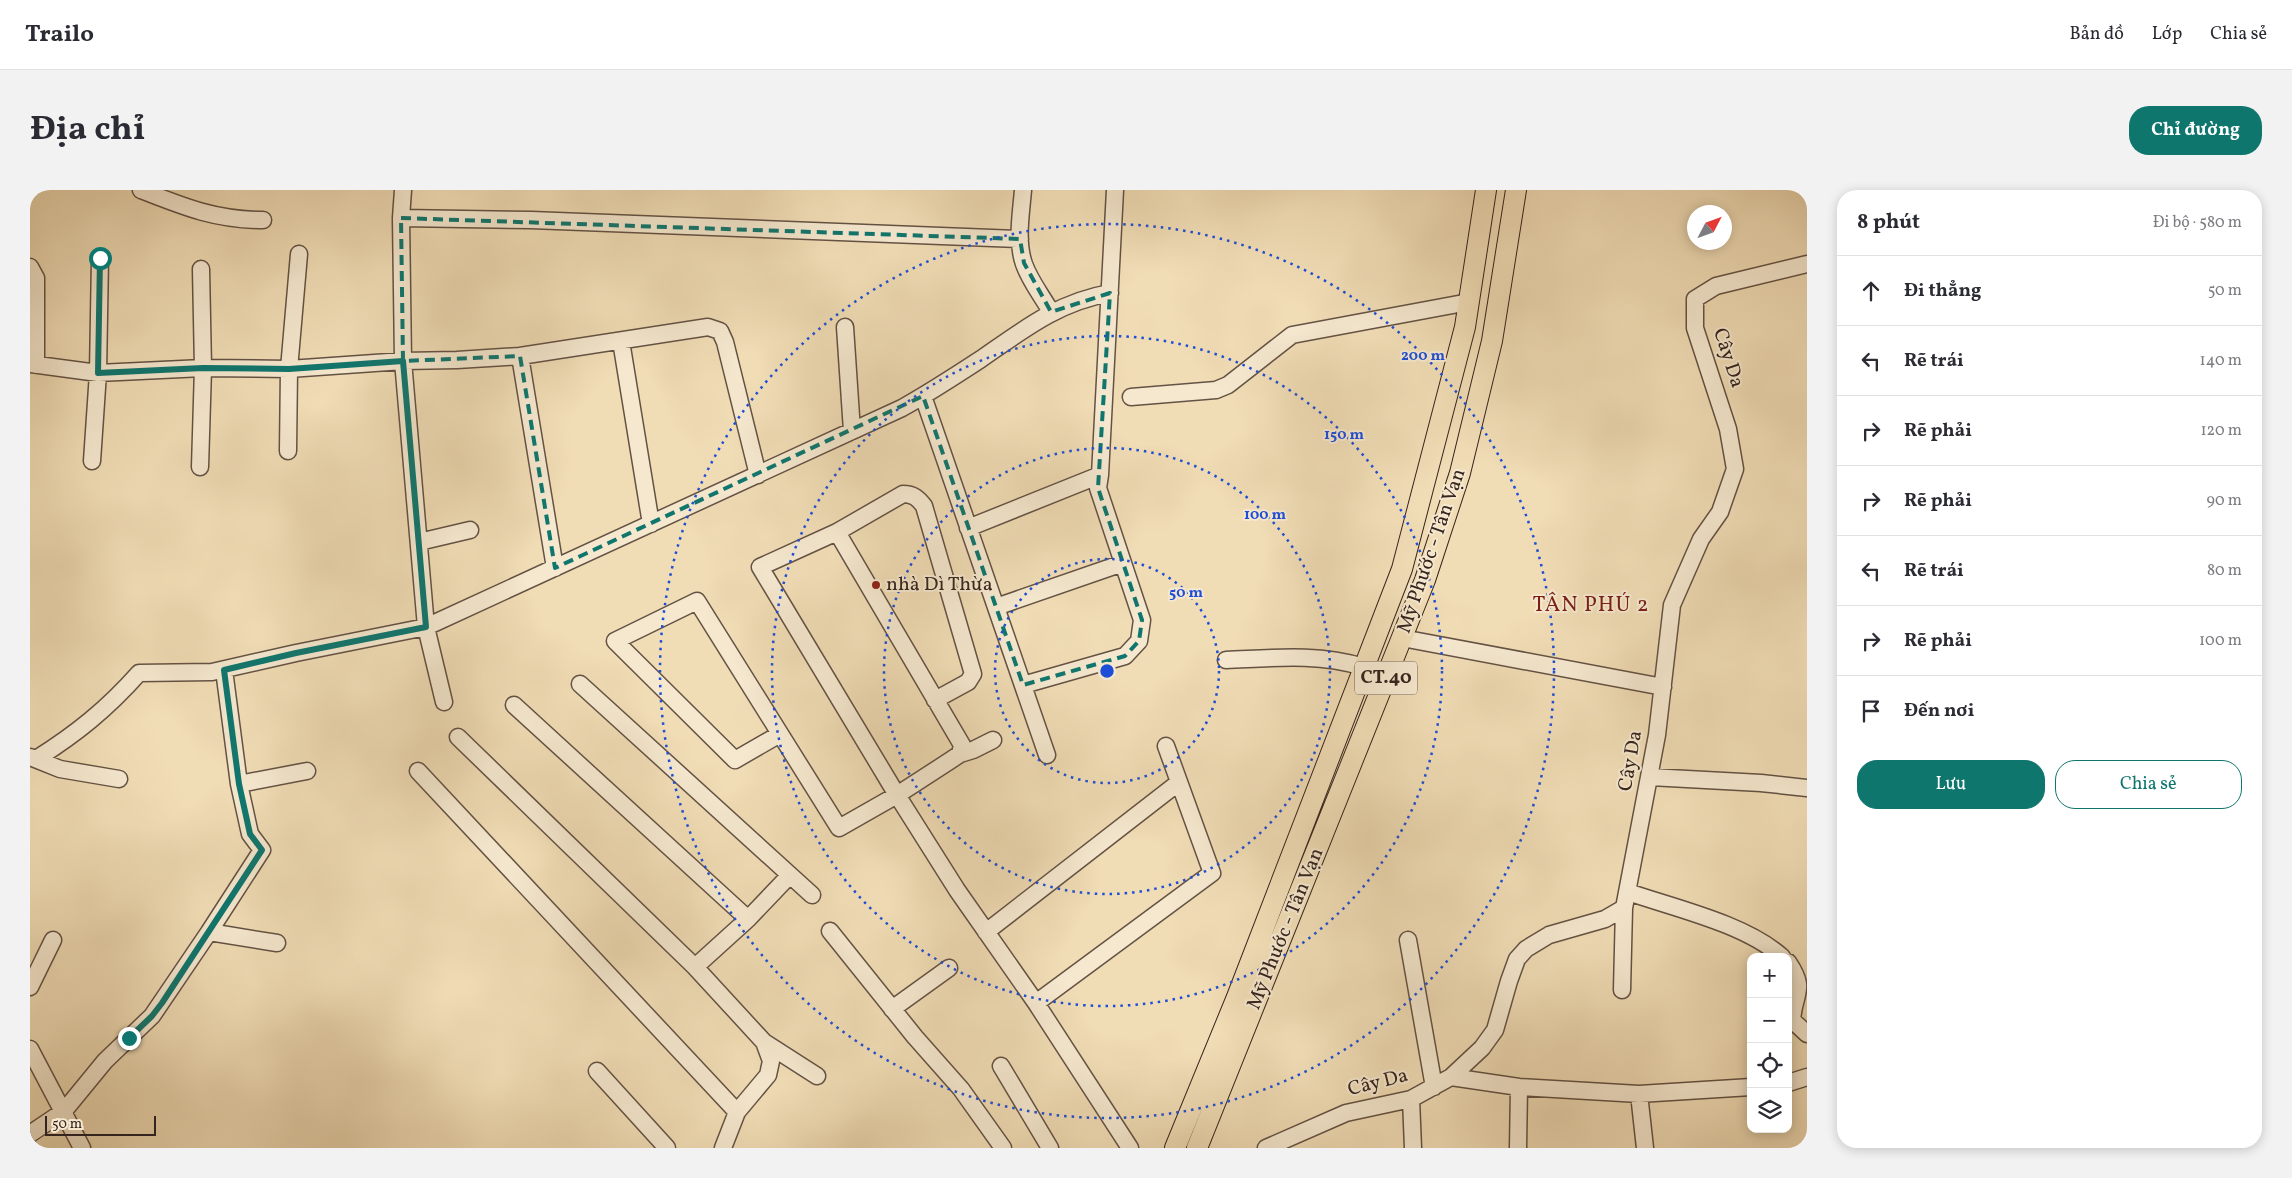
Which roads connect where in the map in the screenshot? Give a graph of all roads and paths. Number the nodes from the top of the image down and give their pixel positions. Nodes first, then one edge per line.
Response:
1 (141, 190) edge
2 (403, 190) edge
3 (1022, 190) edge
4 (1115, 190) edge
5 (1486, 190) edge
6 (1516, 190) edge
7 (401, 218) junction
8 (263, 220) dead end
9 (1020, 239) junction
10 (299, 254) dead end
11 (100, 258) dead end
12 (1807, 264) edge
13 (30, 267) edge
14 (201, 269) dead end
15 (1110, 292) junction
16 (1469, 302) junction
17 (1051, 312) junction
18 (844, 327) dead end
19 (621, 341) junction
20 (520, 356) junction
21 (403, 361) junction
22 (33, 364) edge
23 (203, 368) junction
24 (289, 369) junction
25 (98, 373) junction
26 (923, 396) junction
27 (1131, 397) dead end
28 (852, 431) junction
29 (288, 451) dead end
30 (92, 461) dead end
31 (200, 467) dead end
32 (758, 475) junction
33 (1100, 475) junction
34 (651, 524) junction
35 (968, 528) junction
36 (470, 530) dead end
37 (837, 532) junction
38 (419, 542) junction
39 (1123, 563) junction
40 (555, 568) junction
41 (996, 607) junction
42 (426, 627) junction
43 (1402, 638) junction
44 (1226, 660) dead end
45 (1364, 667) junction
46 (224, 670) junction
47 (580, 684) dead end
48 (1023, 685) junction
49 (1663, 687) junction
50 (935, 700) junction
51 (444, 702) dead end
52 (514, 706) dead end
53 (780, 734) junction
54 (458, 737) dead end
55 (994, 740) dead end
56 (1166, 746) dead end
57 (960, 754) junction
58 (1047, 754) dead end
59 (33, 758) edge
60 (307, 771) dead end
61 (418, 771) dead end
62 (1650, 777) junction
63 (119, 779) dead end
64 (239, 784) junction
65 (1178, 784) junction
66 (1807, 788) edge
67 (897, 795) junction
68 (790, 875) junction
69 (812, 896) dead end
70 (1626, 900) junction
71 (748, 919) junction
72 (830, 931) dead end
73 (209, 932) junction
74 (986, 932) junction
75 (53, 940) dead end
76 (1408, 940) dead end
77 (277, 943) dead end
78 (1778, 953) edge
79 (695, 967) junction
80 (949, 968) dead end
81 (1792, 969) edge
82 (30, 987) edge
83 (1622, 990) dead end
84 (1036, 1003) junction
85 (892, 1009) junction
86 (1807, 1034) edge
87 (764, 1042) junction
88 (30, 1049) edge
89 (1001, 1066) dead end
90 (597, 1071) dead end
91 (817, 1076) dead end
92 (1451, 1077) junction
93 (1807, 1077) edge
94 (1792, 1082) edge
95 (1434, 1087) junction
96 (1519, 1087) junction
97 (1747, 1087) edge
98 (1640, 1094) junction
99 (1411, 1099) junction
100 (64, 1111) junction
101 (737, 1112) junction
102 (30, 1134) edge
103 (82, 1148) edge
104 (667, 1148) edge
105 (723, 1148) edge
106 (1003, 1148) edge
107 (1050, 1148) edge
108 (1130, 1148) edge
109 (1175, 1148) edge
110 (1198, 1148) edge
111 (1266, 1148) edge
112 (1413, 1148) edge
113 (1518, 1148) edge
114 (1645, 1148) edge

1 - 8 street
2 - 7 street
3 - 9 street
4 - 15 street
5 - 16 main road, Mỹ Phước - Tân Vạn / CT.40
6 - 43 main road, Mỹ Phước - Tân Vạn / CT.40
7 - 9 street
7 - 21 street
9 - 17 street
10 - 24 street
11 - 25 street
12 - 49 street, Cây Da
13 - 22 street
14 - 23 street
15 - 17 street
15 - 33 street
16 - 27 street
16 - 45 main road, Mỹ Phước - Tân Vạn / CT.40
17 - 26 street
18 - 28 street
19 - 20 street
19 - 32 street
19 - 34 street
20 - 21 street
20 - 40 street
21 - 24 street
21 - 38 street
22 - 25 street
23 - 24 street
23 - 25 street
23 - 31 street
24 - 29 street
25 - 30 street
26 - 28 street
26 - 35 street
28 - 32 street
32 - 34 street
33 - 35 street
33 - 39 street
34 - 40 street
35 - 41 street
36 - 38 street
37 - 50 street
37 - 50 street
37 - 67 street
38 - 42 street
39 - 41 street
39 - 48 street
40 - 42 street
41 - 48 street
42 - 46 street
42 - 51 street
43 - 49 street
43 - 110 main road, Mỹ Phước - Tân Vạn / CT.40
44 - 45 street
45 - 109 main road, Mỹ Phước - Tân Vạn / CT.40
46 - 59 street
46 - 64 street
47 - 68 street
48 - 58 street
49 - 62 street, Cây Da
50 - 57 street
52 - 71 street
53 - 53 street
53 - 67 street
54 - 79 street
55 - 57 street
56 - 65 street
57 - 67 street
59 - 63 street
60 - 64 street
61 - 101 street
62 - 66 street
62 - 70 street, Cây Da
64 - 73 street
65 - 74 street
65 - 84 street
67 - 74 street
68 - 69 street
68 - 71 street
70 - 78 street
70 - 83 street
70 - 92 street, Cây Da
71 - 79 street
72 - 85 street
73 - 77 street
73 - 100 street
74 - 84 street
75 - 82 street
76 - 95 street
79 - 87 street
80 - 85 street
81 - 86 street
84 - 108 street
85 - 106 street
87 - 91 street
87 - 101 street
88 - 100 street
89 - 107 street
90 - 104 street
92 - 95 street, Cây Da
92 - 96 street
93 - 94 street
95 - 99 street, Cây Da
96 - 98 street
96 - 113 street
97 - 98 street
98 - 114 street
99 - 111 street, Cây Da
99 - 112 street
100 - 102 street
100 - 103 street
101 - 105 street

